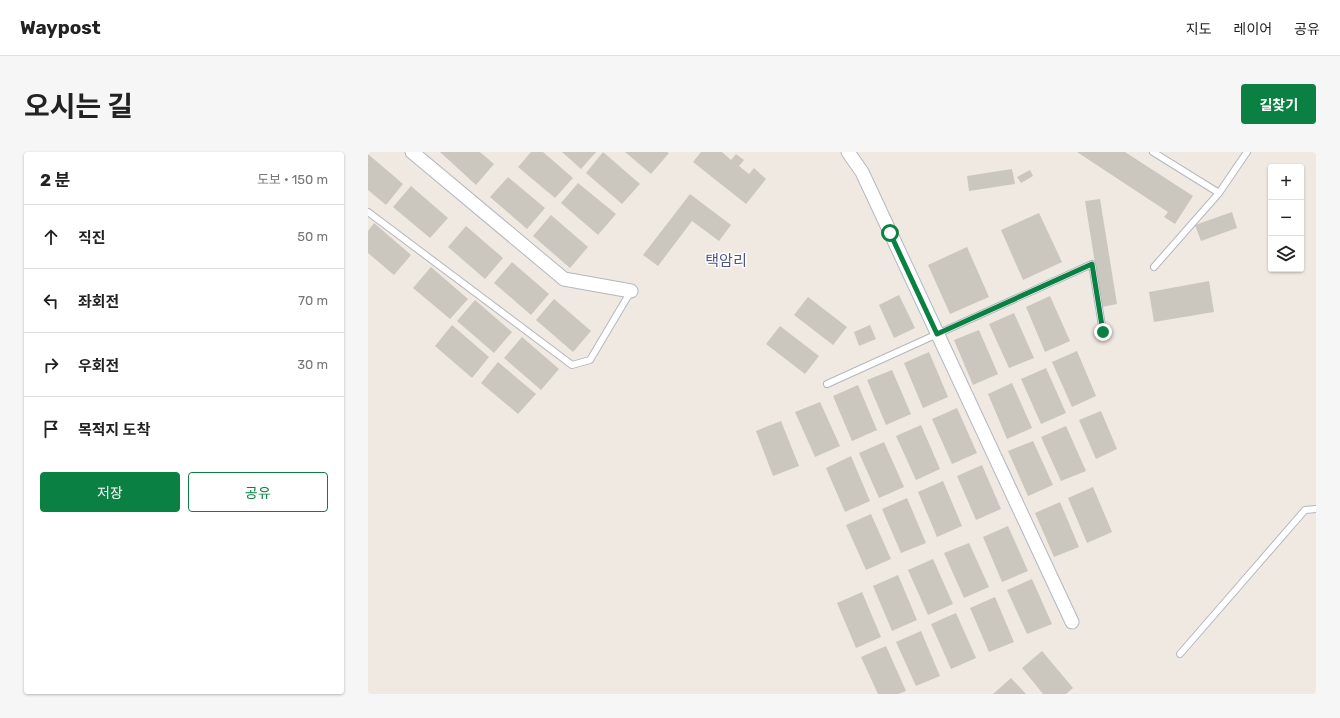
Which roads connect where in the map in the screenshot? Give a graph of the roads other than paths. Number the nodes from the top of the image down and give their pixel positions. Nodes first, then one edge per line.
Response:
1 (412, 152) edge
2 (848, 152) edge
3 (1153, 152) edge
4 (1247, 152) edge
5 (1219, 193) junction
6 (368, 212) edge
7 (1154, 267) dead end
8 (631, 291) joint
9 (1103, 332) dead end
10 (937, 334) junction
11 (827, 384) dead end
12 (1316, 509) edge
13 (1072, 622) dead end
14 (1180, 654) dead end

1 - 8 street
2 - 10 street
3 - 5 lane
4 - 5 lane
5 - 7 lane
6 - 8 lane
9 - 10 lane
10 - 11 lane
10 - 13 street
12 - 14 lane

